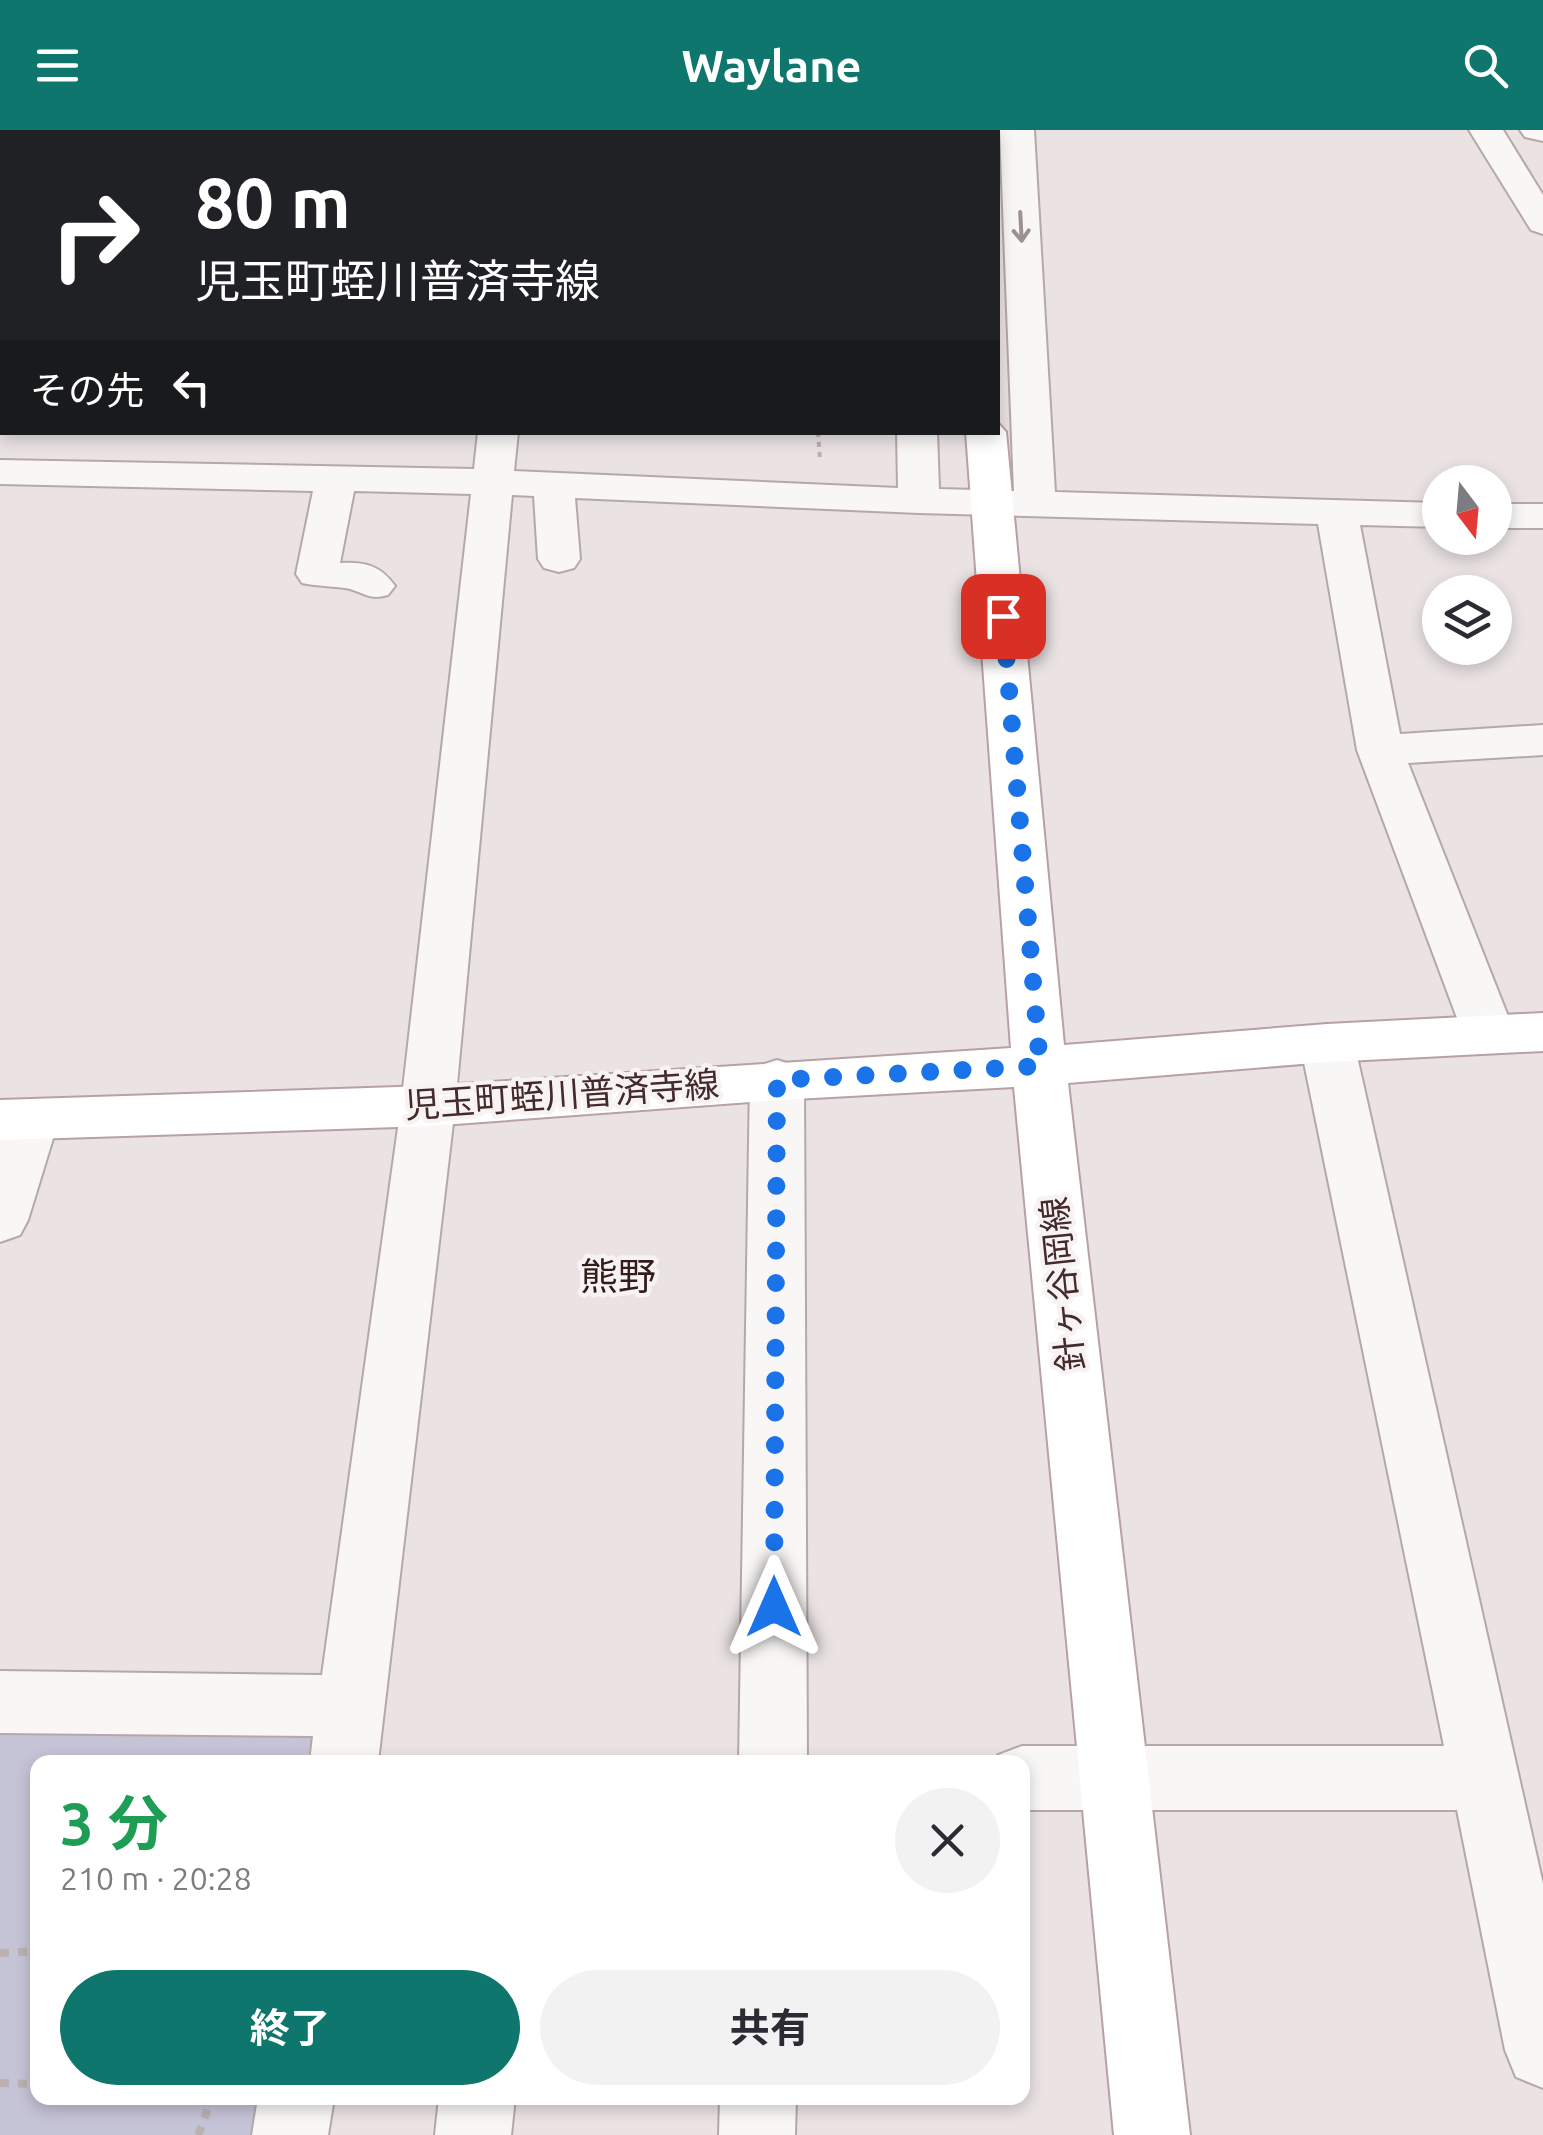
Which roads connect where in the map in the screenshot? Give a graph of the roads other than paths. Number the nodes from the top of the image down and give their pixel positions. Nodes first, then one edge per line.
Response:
1 (1017, 130) edge
2 (1486, 130) edge
3 (1543, 223) edge
4 (175, 435) edge
5 (498, 435) edge
6 (917, 435) edge
7 (987, 435) edge
8 (0, 472) edge
9 (164, 475) junction
10 (336, 479) junction
11 (494, 482) junction
12 (554, 485) junction
13 (919, 501) junction
14 (1014, 504) junction
15 (1338, 513) junction
16 (1422, 515) edge
17 (1512, 516) edge
18 (1543, 516) edge
19 (558, 559) dead end
20 (373, 586) dead end
21 (1543, 740) edge
22 (1380, 750) junction
23 (1543, 1032) edge
24 (1490, 1034) junction
25 (1327, 1043) junction
26 (1040, 1066) junction
27 (777, 1080) junction
28 (428, 1106) junction
29 (16, 1119) edge
30 (0, 1220) edge
31 (0, 1702) edge
32 (348, 1734) edge
33 (773, 1755) edge
34 (1030, 1778) edge
35 (1487, 1778) junction
36 (1116, 1780) junction
37 (1543, 2050) edge
38 (295, 2105) edge
39 (476, 2105) edge
40 (758, 2105) edge
41 (290, 2135) edge
42 (473, 2135) edge
43 (757, 2135) edge
44 (1152, 2135) edge

1 -> 14 street
2 - 3 street
4 - 9 street
5 - 11 street
6 - 13 street
7 - 14 main road, 針ヶ谷岡線
8 - 9 street
9 - 10 street
10 - 11 street
10 - 20 street
11 - 12 street
11 - 28 street
12 - 13 street
12 - 19 street
13 - 14 street
14 - 15 street
14 - 26 main road, 針ヶ谷岡線
15 - 16 street
15 - 22 street
17 - 18 street
21 - 22 street
22 - 24 street
23 - 24 main road, 児玉町蛭川普済寺線
24 - 25 main road, 児玉町蛭川普済寺線
25 - 26 main road, 児玉町蛭川普済寺線
25 - 35 street
26 - 27 main road, 児玉町蛭川普済寺線
26 - 36 main road, 針ヶ谷岡線
27 - 28 main road, 児玉町蛭川普済寺線
27 - 33 street
28 - 29 main road, 児玉町蛭川普済寺線
28 - 32 street
29 - 30 street
31 - 32 street
34 - 36 street
35 - 36 street
35 - 37 street
36 - 44 main road, 針ヶ谷岡線
38 - 41 street
39 - 42 street
40 - 43 street

